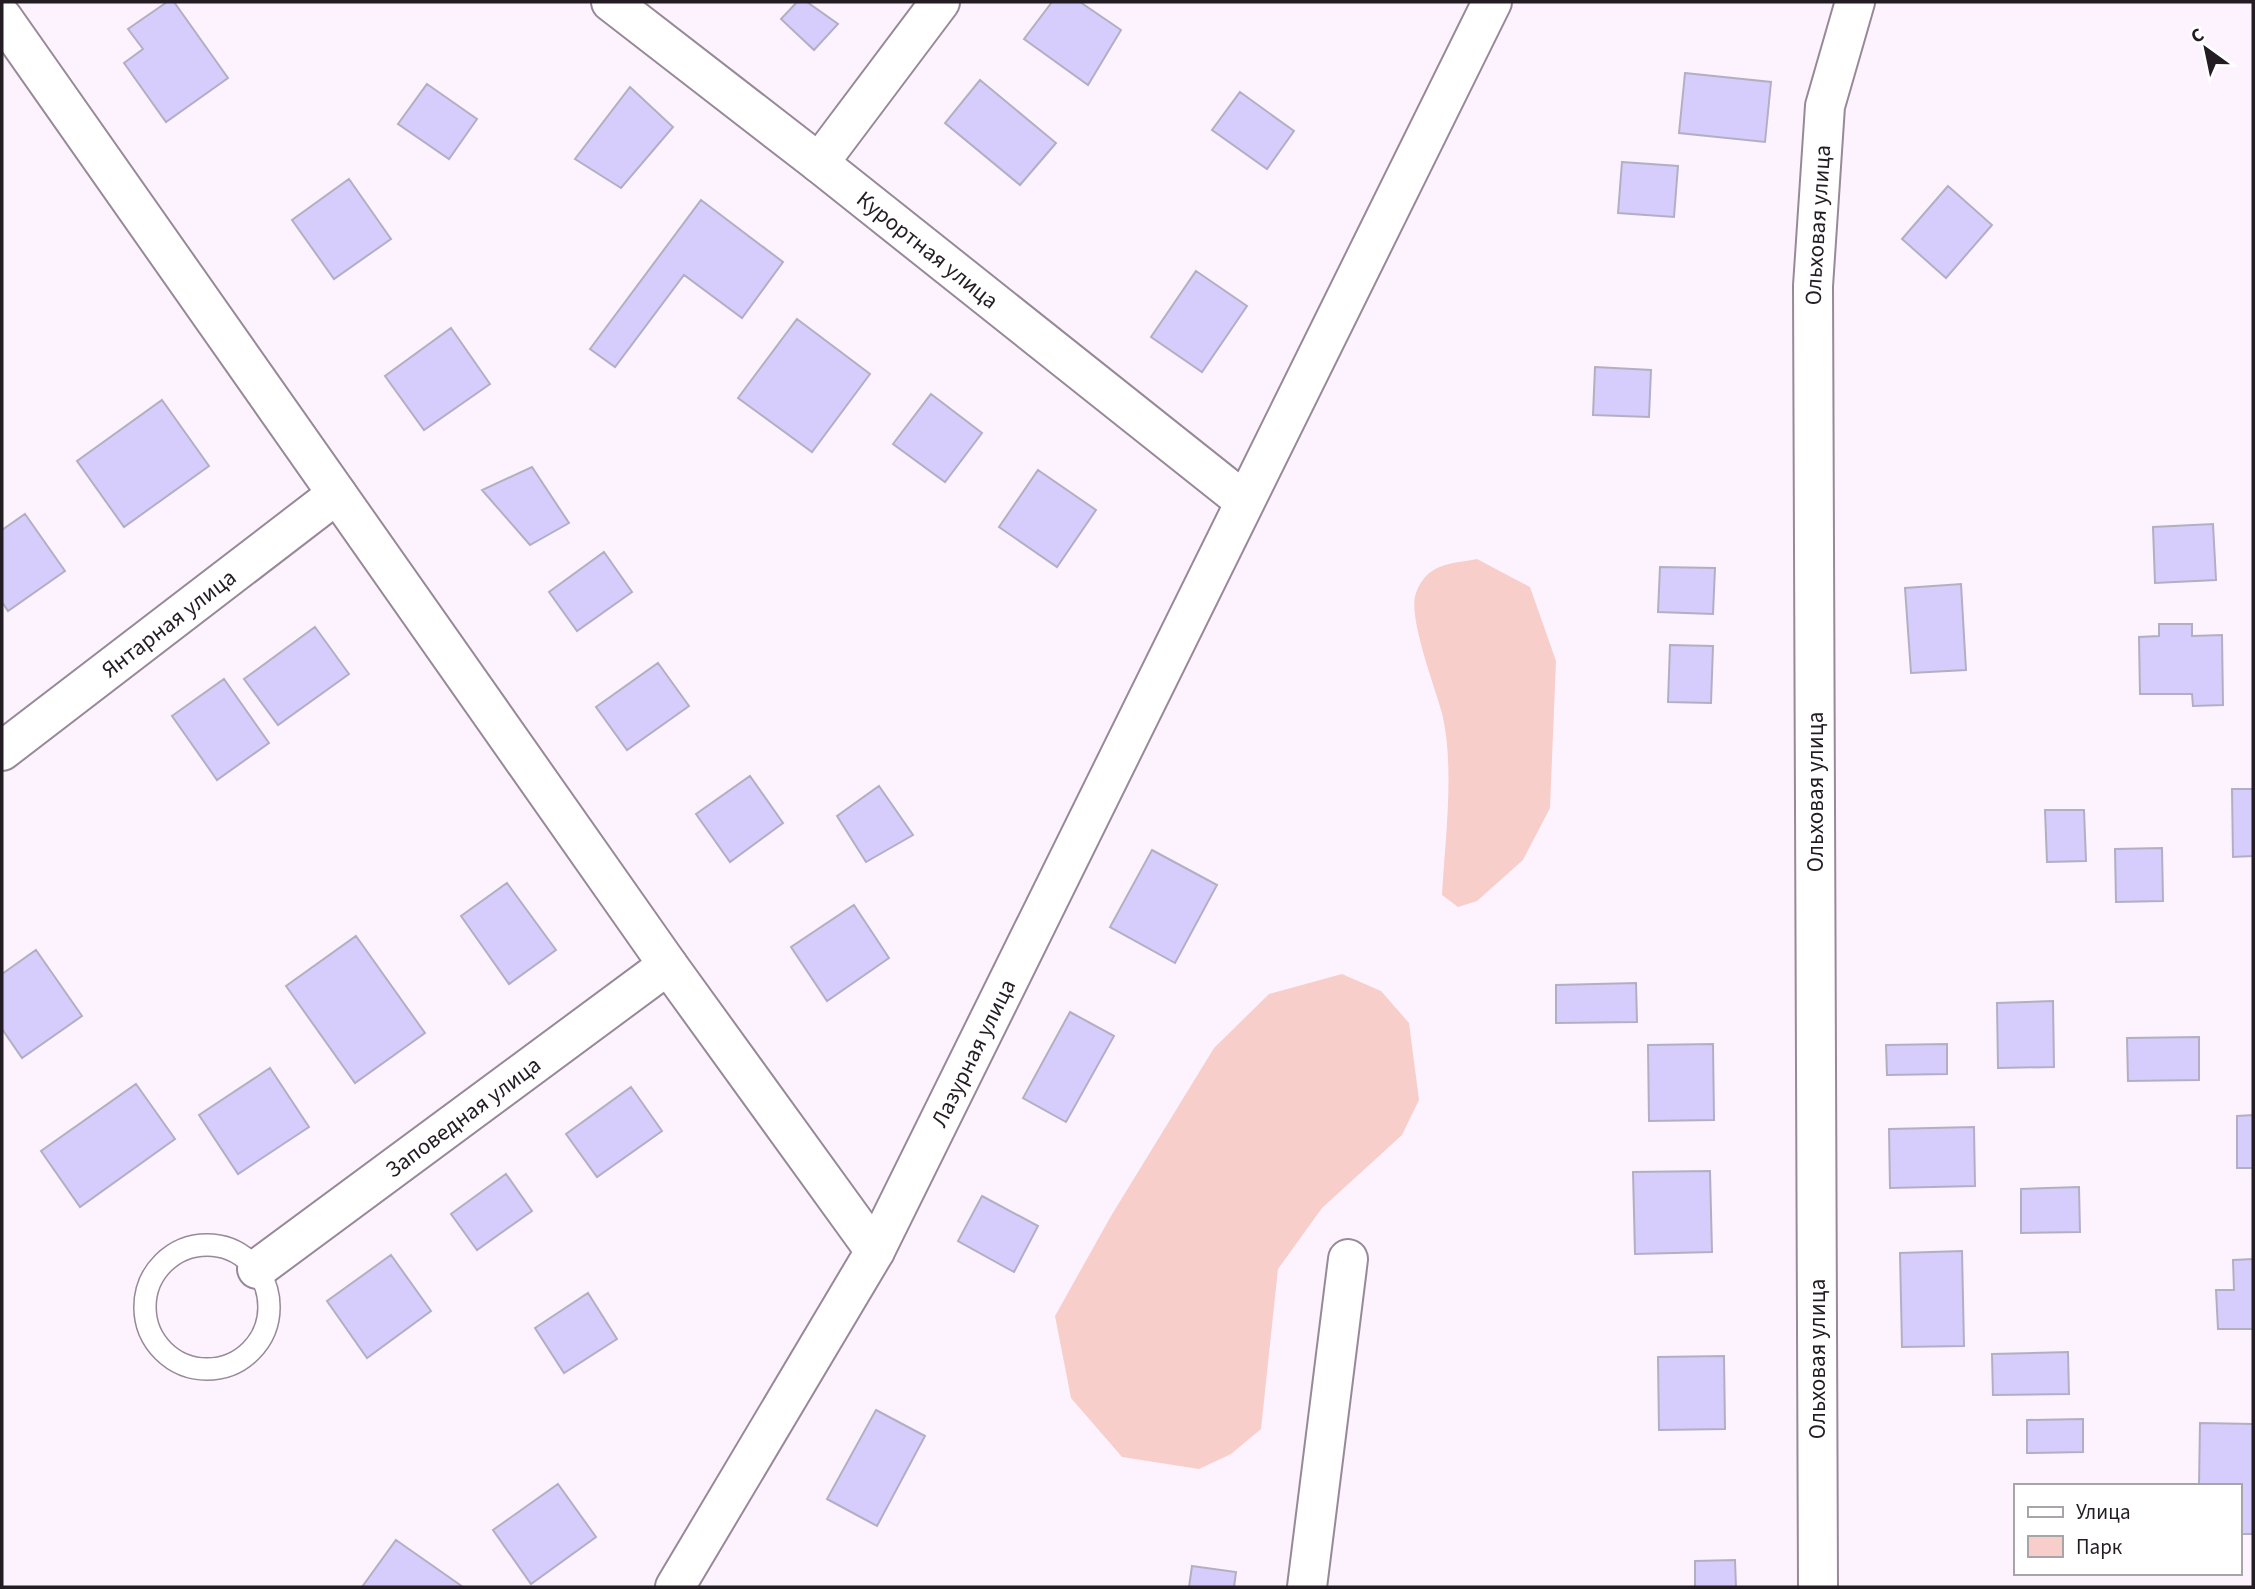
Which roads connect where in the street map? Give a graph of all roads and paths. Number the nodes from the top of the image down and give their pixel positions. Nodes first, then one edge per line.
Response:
1 (611, 2) edge
2 (940, 2) edge
3 (1492, 2) edge
4 (1855, 2) edge
5 (7, 35) edge
6 (819, 163) junction
7 (337, 494) junction
8 (1244, 501) junction
9 (2, 751) edge
10 (667, 965) junction
11 (875, 1251) junction
12 (1348, 1259) dead end
13 (257, 1269) junction
14 (682, 1585) edge
15 (1307, 1587) edge
16 (1818, 1587) edge

1 - 6 street, Курортная улица
2 - 6 street
3 - 8 street, Лазурная улица
4 - 16 street, Ольховая улица
5 - 7 street
6 - 8 street, Курортная улица
7 - 9 street, Янтарная улица
7 - 10 street
8 - 11 street, Лазурная улица
10 - 11 street
10 - 13 street, Заповедная улица
11 - 14 street, Лазурная улица
12 - 15 street
13 - 13 lane

